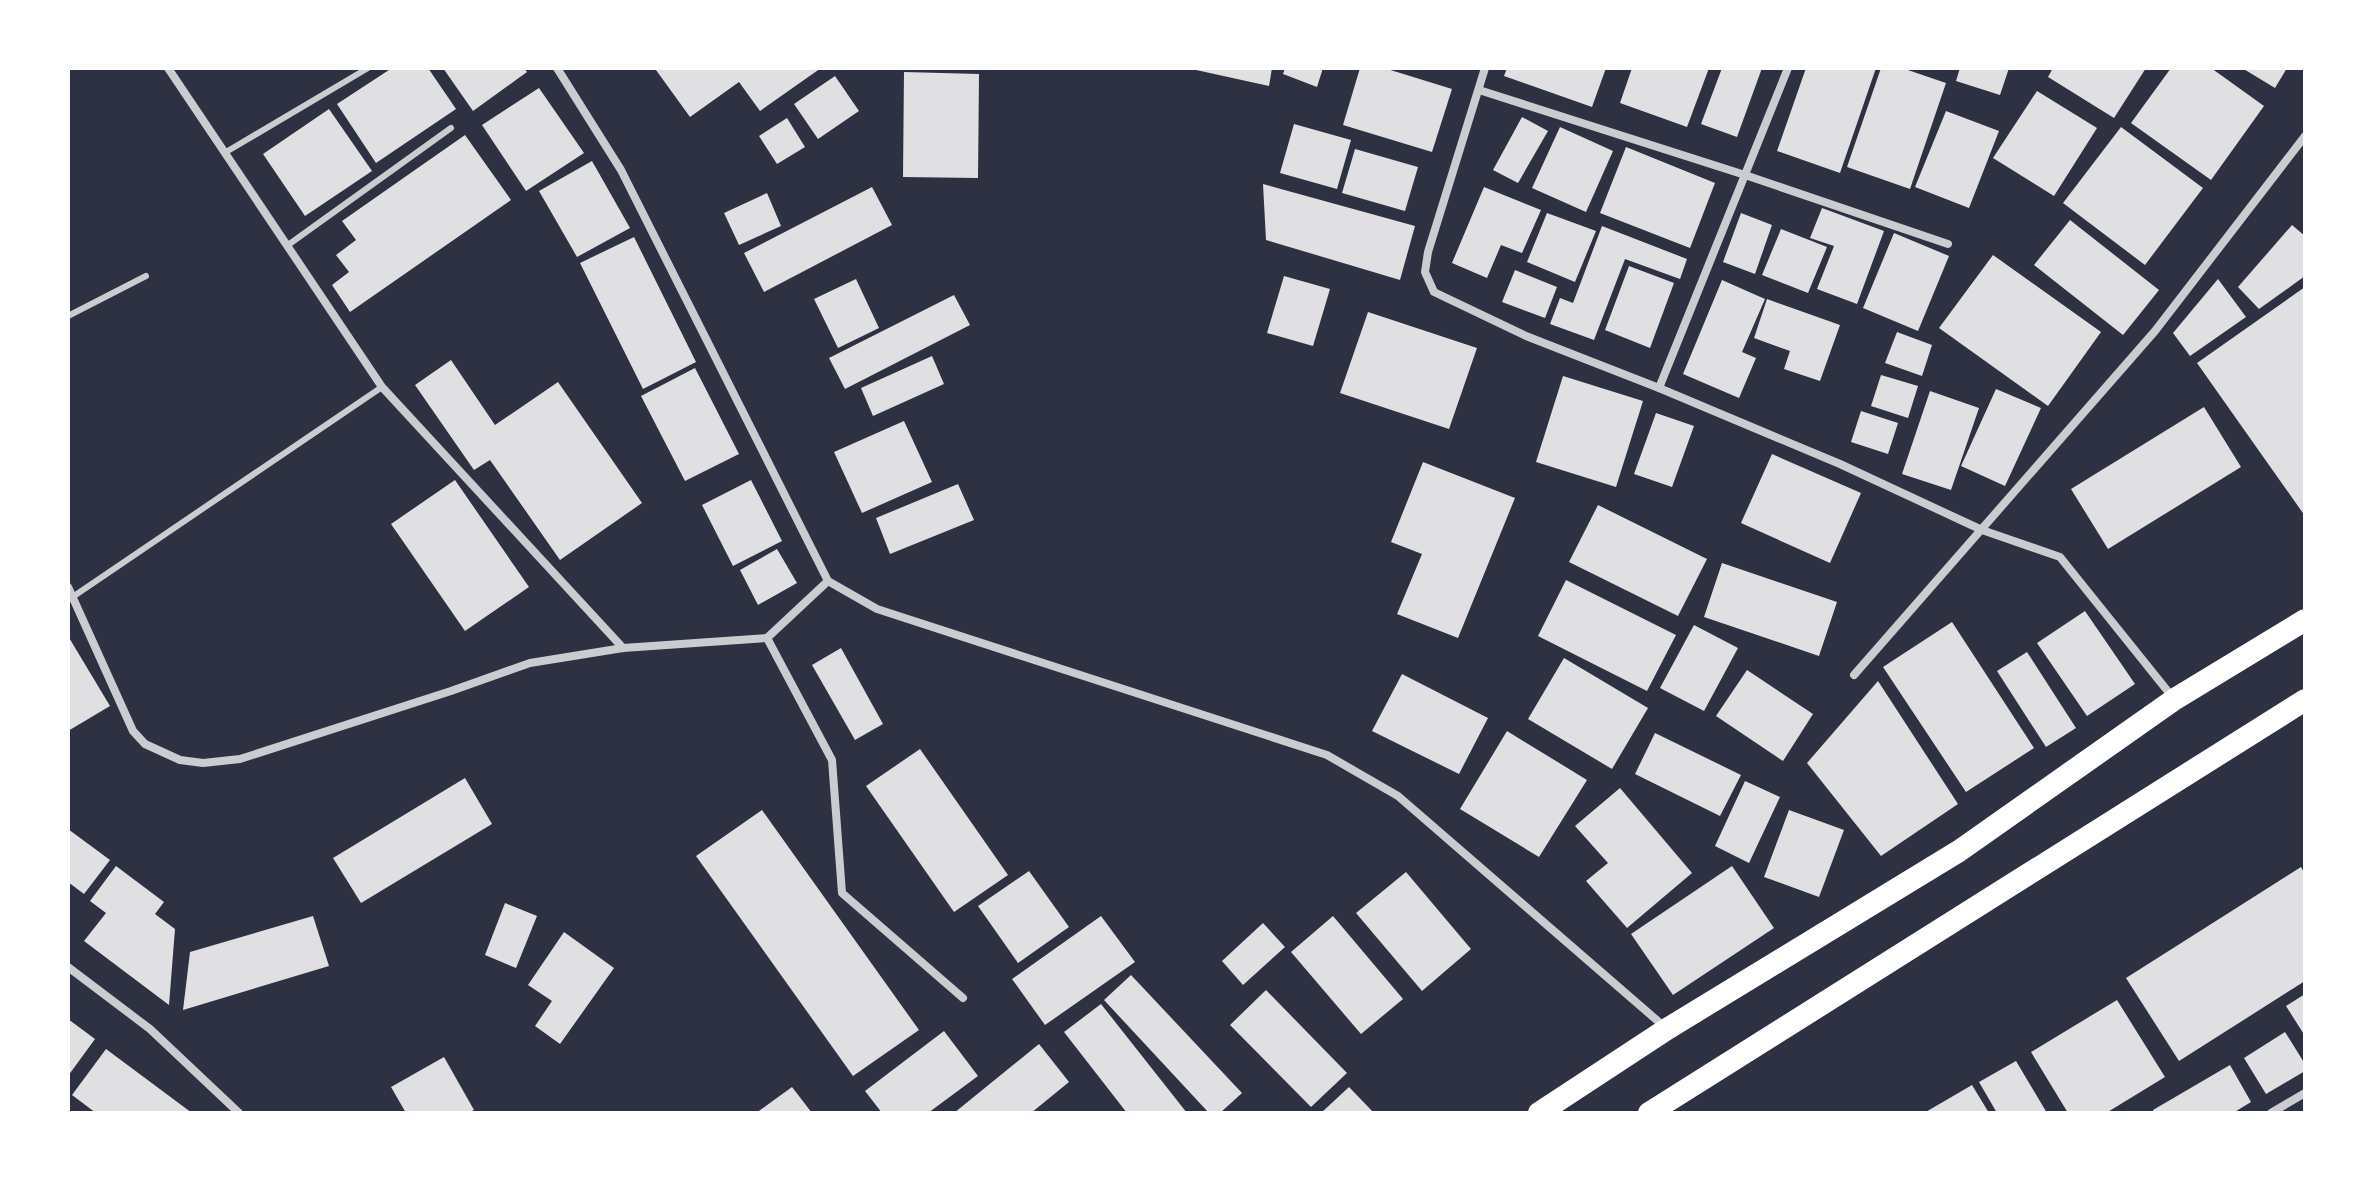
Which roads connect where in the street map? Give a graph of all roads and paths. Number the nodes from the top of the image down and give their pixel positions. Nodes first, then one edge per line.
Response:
1 (168, 68) edge
2 (368, 68) edge
3 (557, 68) edge
4 (1485, 68) edge
5 (1788, 68) edge
6 (1479, 90) junction
7 (451, 128) dead end
8 (2305, 136) edge
9 (226, 152) junction
10 (1745, 175) junction
11 (1948, 244) dead end
12 (288, 245) junction
13 (146, 276) dead end
14 (68, 316) edge
15 (382, 387) junction
16 (1659, 388) junction
17 (1982, 530) junction
18 (828, 581) junction
19 (68, 587) edge
20 (74, 596) junction
21 (2305, 620) edge
22 (767, 638) junction
23 (623, 648) junction
24 (1854, 675) dead end
25 (2175, 699) junction
26 (2305, 700) edge
27 (68, 967) edge
28 (963, 998) dead end
29 (1667, 1029) junction
30 (2305, 1093) edge
31 (239, 1113) edge
32 (1539, 1113) edge
33 (1649, 1113) edge
34 (2271, 1113) edge

1 - 9 street
2 - 9 lane
3 - 18 street
4 - 6 street
5 - 10 street
6 - 10 street
6 - 16 street
7 - 12 lane
8 - 17 street
9 - 12 street
10 - 11 street
10 - 16 street
12 - 15 street
13 - 14 lane
15 - 20 lane
15 - 23 street
16 - 17 street
17 - 24 street
17 - 25 street
18 - 22 street
18 - 29 street
19 - 20 street
20 - 23 street
21 - 25 highway
22 - 23 street
22 - 28 street
25 - 29 highway
26 - 33 highway
27 - 31 street
29 - 32 highway
30 - 34 street

